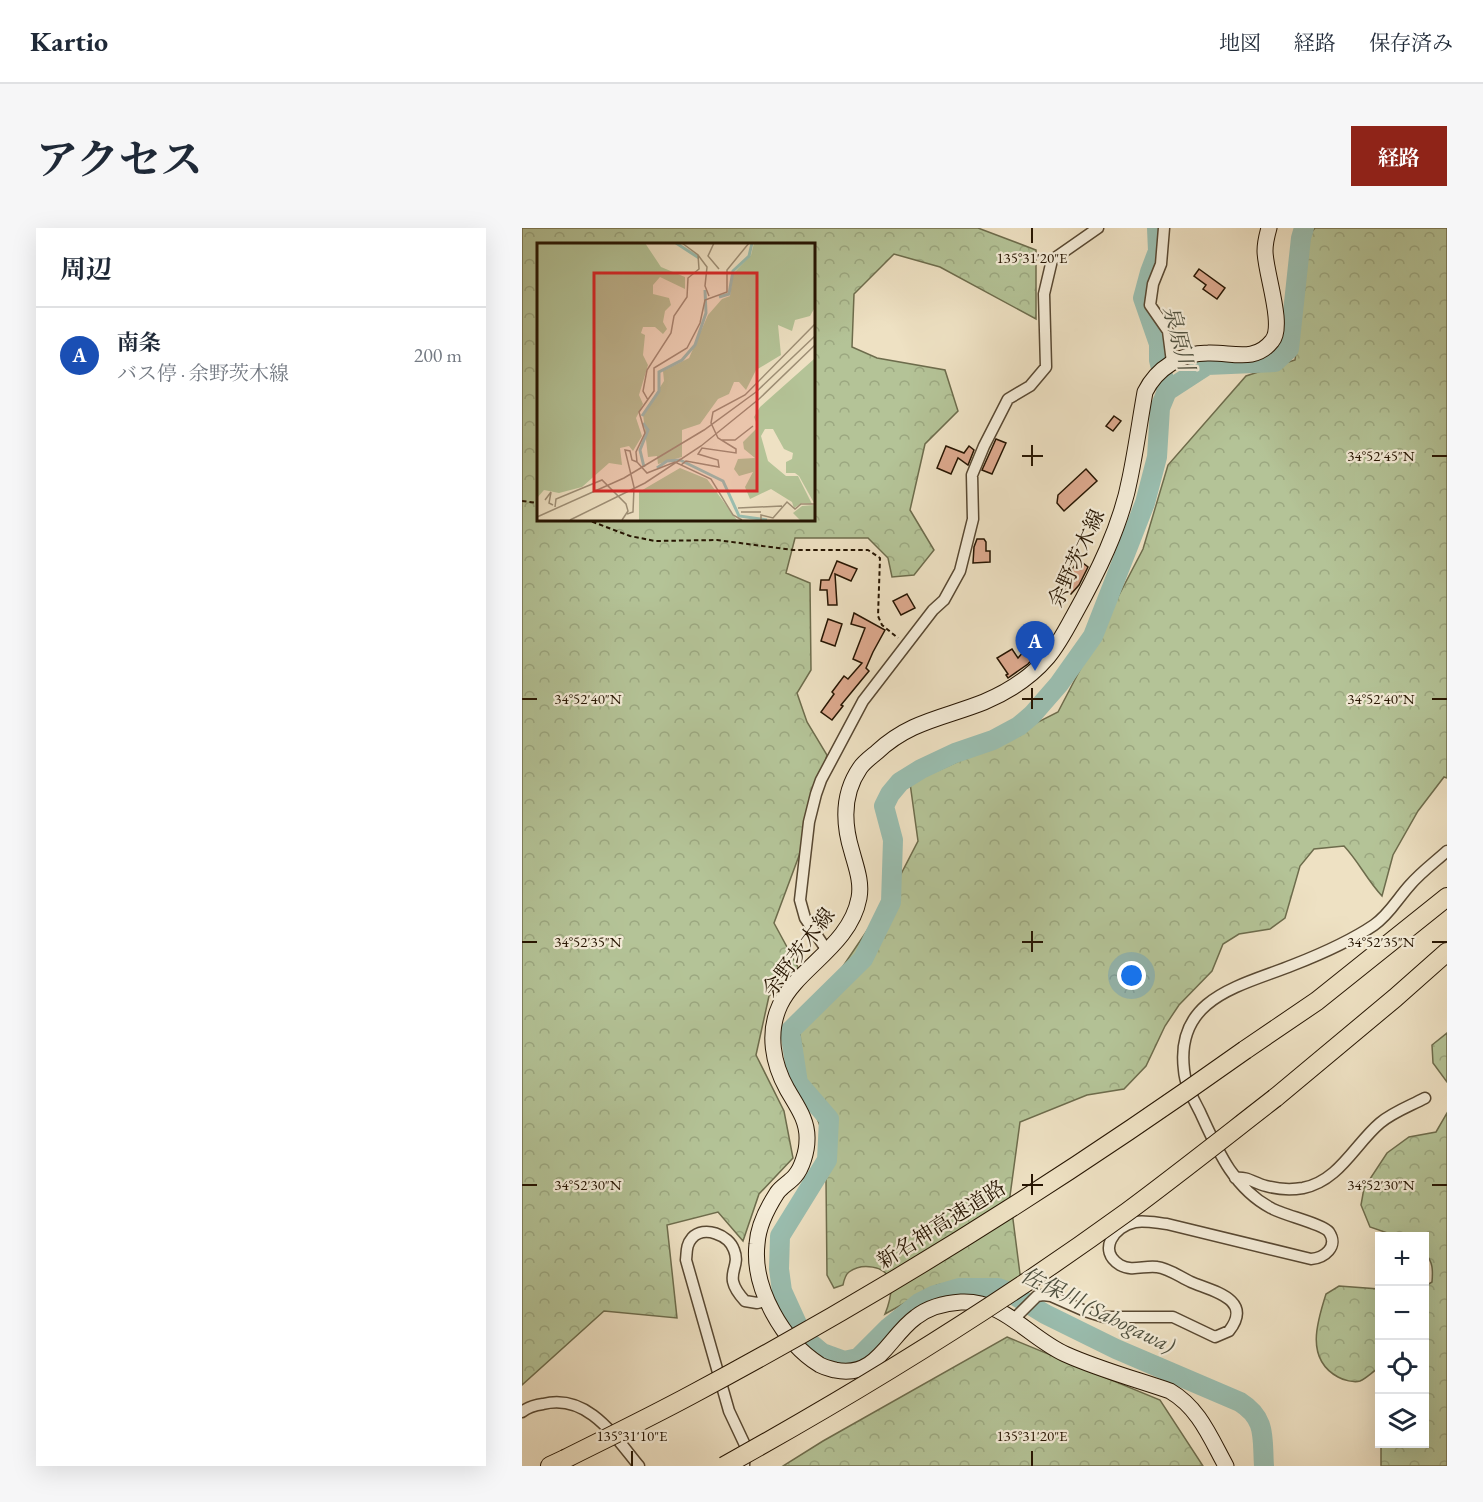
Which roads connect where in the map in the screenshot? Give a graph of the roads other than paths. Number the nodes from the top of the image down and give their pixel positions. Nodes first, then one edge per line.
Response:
1 (1098, 228) edge
2 (1164, 228) edge
3 (1269, 228) edge
4 (1166, 367) junction
5 (1447, 851) edge
6 (1445, 898) edge
7 (828, 952) junction
8 (1447, 952) edge
9 (1425, 1098) dead end
10 (1235, 1178) junction
11 (766, 1301) junction
12 (1015, 1317) junction
13 (522, 1412) edge
14 (558, 1462) edge
15 (639, 1466) edge
16 (724, 1466) edge
17 (744, 1466) edge
18 (1226, 1466) edge

1 - 7 street
2 - 4 street
3 - 4 main road
4 - 7 main road, 余野茨木線
5 - 10 street
6 - 14 highway, 新名神高速道路, bridge
7 - 11 main road, 余野茨木線
8 - 16 highway, bridge
9 - 10 street
10 - 12 street
11 - 12 main road, 余野茨木線
11 - 17 street
12 - 18 main road, 余野茨木線
13 - 15 street

